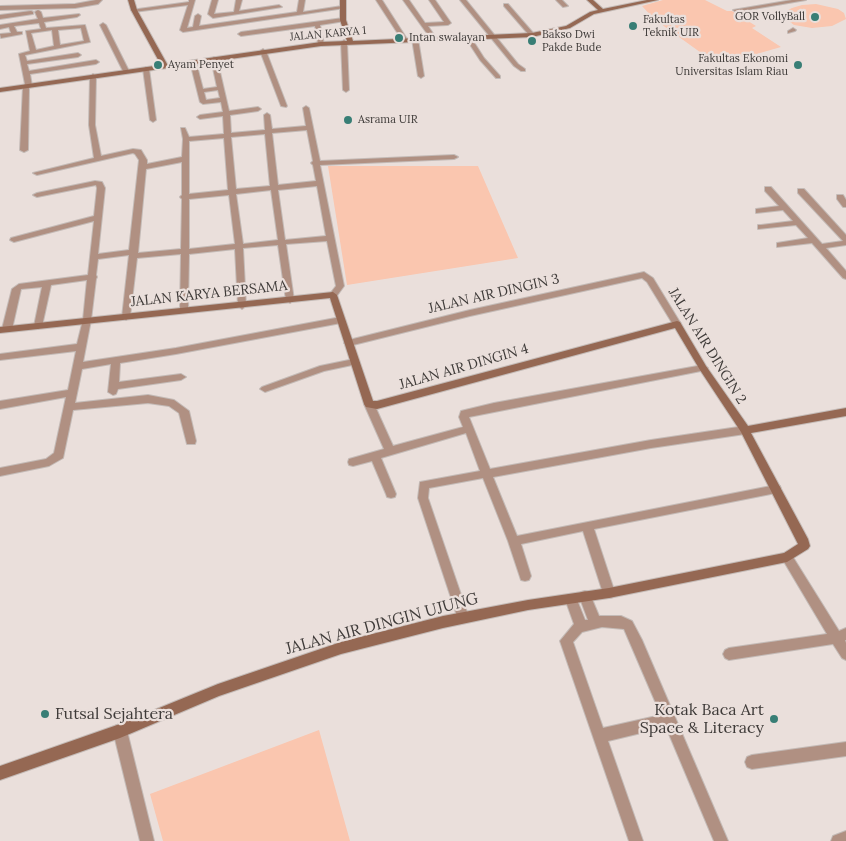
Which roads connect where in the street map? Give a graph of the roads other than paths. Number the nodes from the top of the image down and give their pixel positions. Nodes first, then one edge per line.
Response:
1 (99, 0) edge
2 (130, 0) edge
3 (215, 0) edge
4 (239, 0) edge
5 (271, 0) edge
6 (302, 0) edge
7 (343, 0) edge
8 (379, 0) edge
9 (406, 0) edge
10 (432, 0) edge
11 (463, 0) edge
12 (559, 0) edge
13 (590, 0) edge
14 (655, 0) edge
15 (803, 0) edge
16 (191, 1) edge
17 (506, 5) dead end
18 (75, 6) junction
19 (565, 6) dead end
20 (278, 7) dead end
21 (0, 8) edge
22 (342, 8) junction
23 (270, 9) junction
24 (134, 10) junction
25 (601, 10) junction
26 (736, 10) dead end
27 (38, 12) junction
28 (244, 12) junction
29 (236, 13) junction
30 (300, 14) junction
31 (77, 16) dead end
32 (198, 16) dead end
33 (0, 17) edge
34 (343, 20) junction
35 (41, 21) junction
36 (246, 21) junction
37 (317, 23) junction
38 (11, 25) junction
39 (103, 25) dead end
40 (424, 25) junction
41 (0, 26) edge
42 (55, 28) junction
43 (196, 28) junction
44 (44, 30) junction
45 (28, 32) junction
46 (15, 34) junction
47 (241, 34) dead end
48 (532, 35) junction
49 (1, 36) dead end
50 (493, 36) junction
51 (468, 37) junction
52 (433, 38) junction
53 (404, 39) junction
54 (415, 39) junction
55 (347, 42) junction
56 (320, 44) junction
57 (57, 48) junction
58 (49, 49) junction
59 (33, 51) junction
60 (262, 52) junction
61 (78, 55) dead end
62 (52, 59) junction
63 (214, 59) junction
64 (96, 62) dead end
65 (193, 62) junction
66 (24, 63) junction
67 (164, 65) junction
68 (146, 68) junction
69 (54, 69) junction
70 (523, 70) dead end
71 (126, 71) junction
72 (26, 73) junction
73 (93, 76) junction
74 (421, 76) dead end
75 (498, 77) dead end
76 (58, 81) junction
77 (28, 86) junction
78 (220, 88) junction
79 (0, 90) edge
80 (200, 90) junction
81 (346, 90) dead end
82 (223, 100) junction
83 (284, 106) dead end
84 (306, 108) dead end
85 (258, 109) dead end
86 (226, 112) junction
87 (267, 115) dead end
88 (200, 117) dead end
89 (153, 120) dead end
90 (310, 128) junction
91 (184, 129) dead end
92 (268, 131) junction
93 (228, 136) junction
94 (186, 139) junction
95 (24, 150) dead end
96 (98, 159) junction
97 (185, 159) junction
98 (454, 159) dead end
99 (315, 163) junction
100 (143, 167) junction
101 (38, 173) dead end
102 (320, 183) junction
103 (274, 187) junction
104 (768, 189) dead end
105 (801, 190) dead end
106 (232, 192) junction
107 (37, 195) dead end
108 (184, 196) junction
109 (840, 197) dead end
110 (846, 205) edge
111 (783, 208) junction
112 (759, 211) dead end
113 (99, 217) junction
114 (797, 224) junction
115 (761, 227) dead end
116 (330, 238) junction
117 (14, 240) dead end
118 (283, 241) junction
119 (846, 241) edge
120 (239, 244) junction
121 (816, 244) junction
122 (780, 245) dead end
123 (183, 250) junction
124 (135, 254) junction
125 (95, 256) junction
126 (842, 267) edge
127 (646, 276) joint
128 (846, 276) edge
129 (93, 277) junction
130 (47, 283) junction
131 (333, 295) junction
132 (290, 300) junction
133 (242, 306) junction
134 (184, 310) junction
135 (126, 317) junction
136 (87, 320) junction
137 (342, 320) junction
138 (677, 324) junction
139 (38, 326) junction
140 (4, 329) edge
141 (349, 343) junction
142 (80, 347) junction
143 (0, 357) edge
144 (116, 360) junction
145 (354, 362) junction
146 (76, 366) junction
147 (703, 368) junction
148 (181, 377) dead end
149 (114, 386) junction
150 (265, 389) dead end
151 (71, 393) junction
152 (113, 402) junction
153 (370, 404) junction
154 (0, 405) edge
155 (69, 407) junction
156 (846, 412) edge
157 (464, 430) dead end
158 (745, 430) junction
159 (191, 441) dead end
160 (390, 451) junction
161 (376, 456) junction
162 (353, 462) dead end
163 (0, 472) edge
164 (487, 474) junction
165 (776, 489) junction
166 (391, 494) dead end
167 (587, 526) junction
168 (514, 542) junction
169 (787, 557) junction
170 (525, 576) dead end
171 (609, 593) junction
172 (585, 596) junction
173 (571, 599) junction
174 (463, 618) junction
175 (595, 623) junction
176 (581, 626) junction
177 (841, 636) edge
178 (729, 654) dead end
179 (846, 654) edge
180 (670, 720) junction
181 (120, 730) junction
182 (599, 736) junction
183 (846, 749) edge
184 (752, 762) dead end
185 (0, 773) edge
186 (846, 838) edge
187 (147, 841) edge
188 (636, 841) edge
189 (721, 841) edge
190 (838, 841) edge

1 - 18 street
2 - 24 street
3 - 29 street
4 - 29 street
5 - 23 street
6 - 30 street
7 - 22 street
8 - 53 street
9 - 40 street
10 - 40 street
11 - 50 street
12 - 19 street
13 - 25 street
14 - 25 street, JALAN KARYA 1
15 - 26 street
16 - 24 street
16 - 43 street
17 - 48 street
18 - 21 street
18 - 27 street
20 - 23 street
22 - 30 street
22 - 34 street
23 - 28 street
24 - 67 street
25 - 48 street, JALAN KARYA 1
27 - 33 street
27 - 35 street
28 - 29 street
28 - 36 street
30 - 36 street
31 - 35 street
32 - 43 street
34 - 37 street
34 - 55 street
35 - 38 street
35 - 44 street
36 - 43 street
37 - 47 street
37 - 56 street
38 - 41 street
38 - 46 street
39 - 71 street
40 - 52 street
42 - 44 street
42 - 57 street
42 - 57 street
44 - 45 street
45 - 46 street
45 - 59 street
46 - 49 street
48 - 50 street, JALAN KARYA 1
50 - 51 street, JALAN KARYA 1
50 - 70 street
51 - 52 street, JALAN KARYA 1
51 - 75 street
52 - 54 street, JALAN KARYA 1
53 - 54 street, JALAN KARYA 1
53 - 55 street, JALAN KARYA 1
54 - 74 street
55 - 56 street, JALAN KARYA 1
55 - 81 street
56 - 60 street, JALAN KARYA 1
57 - 58 street
58 - 59 street
58 - 62 street
59 - 66 street
60 - 63 street, JALAN KARYA 1
60 - 83 street
61 - 62 street
62 - 66 street
62 - 69 street
63 - 65 street, JALAN KARYA 1
63 - 78 street
64 - 69 street
65 - 67 street, JALAN KARYA 1
65 - 80 street
66 - 72 street
67 - 68 street, JALAN KARYA 1
68 - 71 street, JALAN KARYA 1
68 - 89 street
69 - 72 street
69 - 76 street
71 - 73 street, JALAN KARYA 1
72 - 77 street
73 - 76 street, JALAN KARYA 1
73 - 96 street
76 - 77 street, JALAN KARYA 1
77 - 79 street, JALAN KARYA 1
77 - 95 street
78 - 80 street
78 - 82 street
80 - 82 street
82 - 86 street
84 - 90 street
85 - 86 street
86 - 88 street
86 - 93 street
87 - 92 street
90 - 92 street
90 - 99 street
91 - 94 street
92 - 93 street
92 - 103 street
93 - 94 street
93 - 106 street
94 - 97 street
96 - 100 street
96 - 101 street
97 - 100 street
97 - 108 street
98 - 99 street
99 - 102 street
100 - 124 street
102 - 103 street
102 - 116 street
103 - 106 street
103 - 118 street
104 - 111 street
105 - 119 street
106 - 108 street
106 - 120 street
107 - 113 street
108 - 123 street
109 - 110 street
111 - 112 street
111 - 114 street
113 - 117 street
113 - 125 street
114 - 115 street
114 - 121 street
116 - 118 street
116 - 131 street
118 - 120 street
118 - 132 street
119 - 121 street
120 - 123 street
120 - 133 street
121 - 122 street
121 - 126 street
123 - 124 street
123 - 134 street
124 - 125 street
124 - 135 street
125 - 129 street
126 - 128 street
127 - 138 street, JALAN AIR DINGIN 2
127 - 141 street, JALAN AIR DINGIN 3
129 - 130 street
129 - 136 street
130 - 139 street
130 - 140 street
131 - 132 street, JALAN KARYA BERSAMA
131 - 137 street
132 - 133 street, JALAN KARYA BERSAMA
133 - 134 street, JALAN KARYA BERSAMA
134 - 135 street, JALAN KARYA BERSAMA
135 - 136 street, JALAN KARYA BERSAMA
136 - 139 street, JALAN KARYA BERSAMA
136 - 142 street
137 - 141 street
137 - 144 street
138 - 147 street, JALAN AIR DINGIN 2
138 - 153 street, JALAN AIR DINGIN 4
139 - 140 street, JALAN KARYA BERSAMA
141 - 145 street
142 - 143 street
142 - 146 street
144 - 146 street
144 - 149 street
145 - 150 street
145 - 153 street
146 - 151 street
147 - 158 street, JALAN AIR DINGIN 2
147 - 164 street
148 - 149 street
149 - 152 street
151 - 154 street
151 - 155 street
152 - 155 street
152 - 159 street
153 - 160 street
155 - 163 street
156 - 158 street
157 - 160 street
158 - 164 street
158 - 165 street, JALAN AIR DINGIN 2
160 - 161 street
161 - 162 street
161 - 166 street
164 - 168 street
164 - 174 street
165 - 167 street
165 - 169 street, JALAN AIR DINGIN 2
167 - 168 street
167 - 171 street
168 - 170 street
169 - 171 street, JALAN AIR DINGIN UJUNG
169 - 177 street
171 - 172 street, JALAN AIR DINGIN UJUNG
172 - 173 street, JALAN AIR DINGIN UJUNG
172 - 175 street
173 - 174 street, JALAN AIR DINGIN UJUNG
173 - 176 street
174 - 181 street, JALAN AIR DINGIN UJUNG
175 - 176 street
175 - 180 street
176 - 182 street
177 - 178 street
177 - 179 street
180 - 182 street
180 - 189 street
181 - 185 street, JALAN AIR DINGIN UJUNG
181 - 187 street
182 - 188 street
183 - 184 street
186 - 190 street

